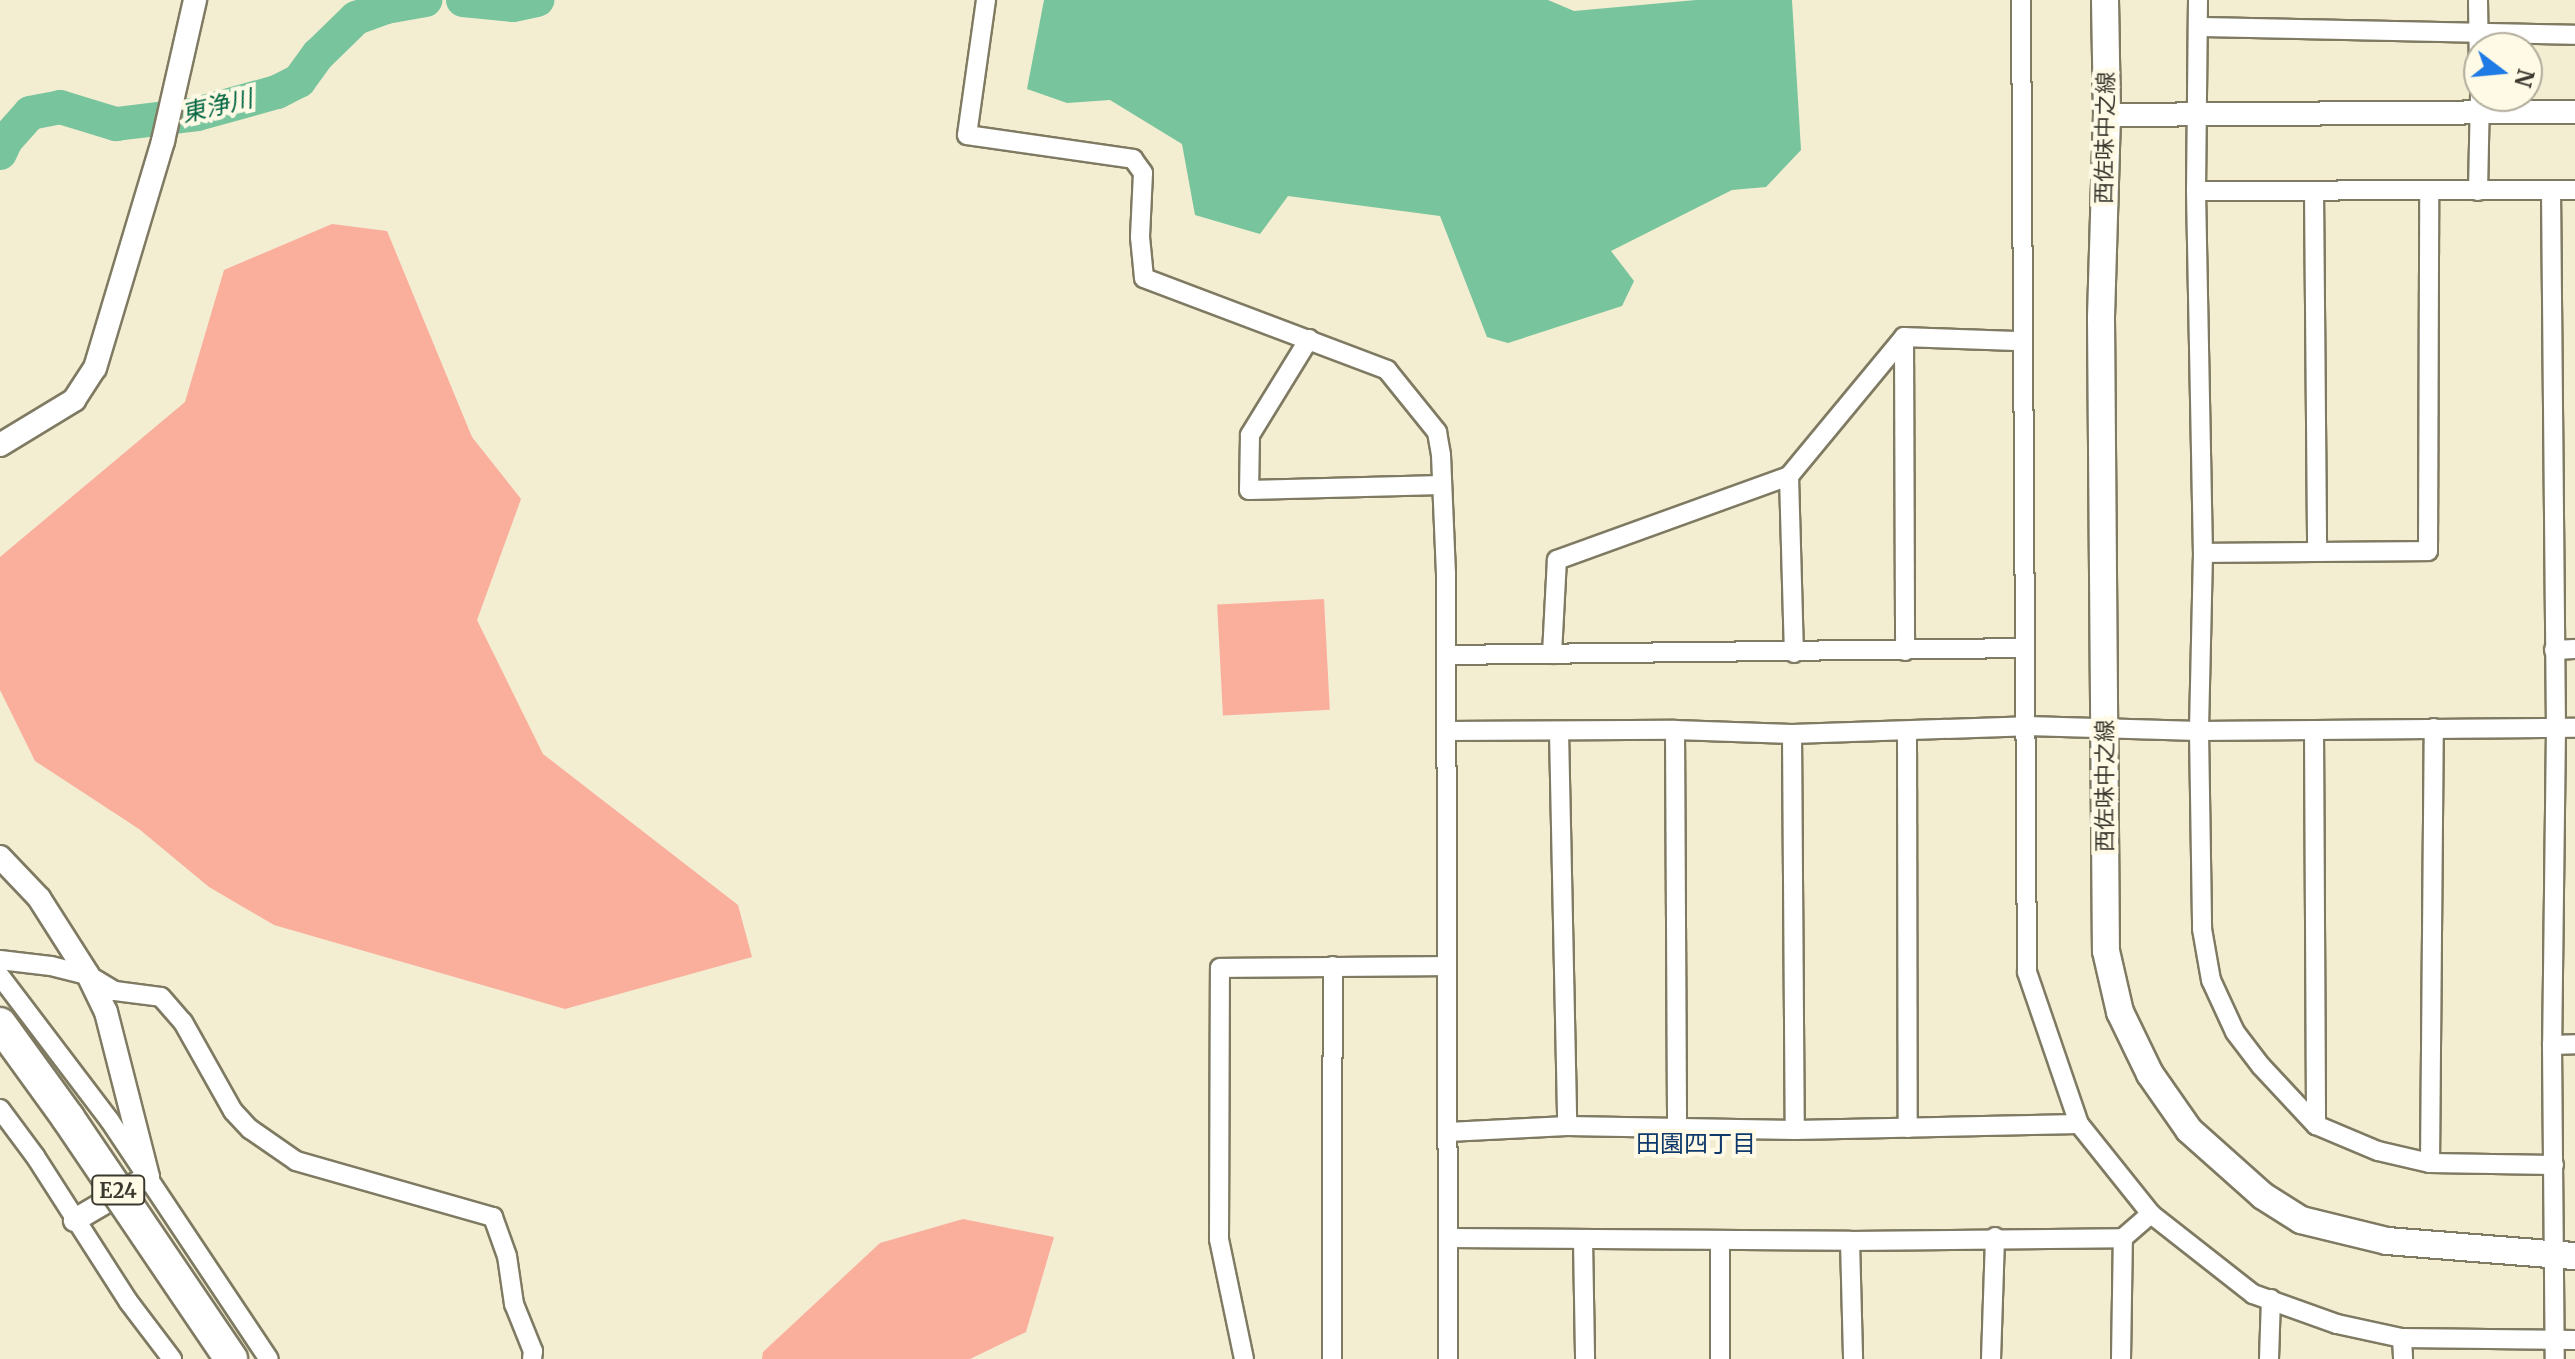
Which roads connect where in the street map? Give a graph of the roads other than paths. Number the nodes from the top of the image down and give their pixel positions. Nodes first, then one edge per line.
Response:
1 (195, 0) edge
2 (2021, 0) edge
3 (2105, 0) edge
4 (2198, 0) edge
5 (2478, 0) edge
6 (985, 8) edge
7 (2200, 27) junction
8 (2477, 32) edge
9 (2543, 35) edge
10 (2575, 35) edge
11 (2463, 36) edge
12 (2463, 106) edge
13 (2543, 110) edge
14 (2481, 112) edge
15 (2575, 112) edge
16 (2196, 113) junction
17 (2107, 115) junction
18 (2551, 190) junction
19 (2575, 190) edge
20 (2196, 191) junction
21 (2314, 191) junction
22 (2478, 191) junction
23 (2429, 193) junction
24 (1904, 337) junction
25 (1309, 339) junction
26 (2021, 341) junction
27 (0, 445) edge
28 (1789, 476) junction
29 (1442, 485) junction
30 (2317, 550) junction
31 (2203, 553) junction
32 (2025, 648) junction
33 (2575, 649) edge
34 (2554, 650) junction
35 (1905, 651) junction
36 (1794, 653) junction
37 (1552, 654) junction
38 (1446, 655) junction
39 (2027, 726) junction
40 (2104, 727) junction
41 (2434, 728) junction
42 (2566, 728) edge
43 (1675, 730) junction
44 (2314, 730) junction
45 (1446, 731) junction
46 (1559, 731) junction
47 (2199, 731) junction
48 (1907, 732) junction
49 (1792, 734) junction
50 (0, 857) edge
51 (0, 960) edge
52 (1333, 966) junction
53 (1446, 966) junction
54 (88, 975) junction
55 (0, 976) edge
56 (0, 1024) edge
57 (2575, 1044) edge
58 (2552, 1045) junction
59 (0, 1109) edge
60 (2079, 1124) junction
61 (2316, 1125) junction
62 (1567, 1126) junction
63 (1677, 1128) junction
64 (1908, 1128) junction
65 (1795, 1130) junction
66 (1448, 1132) junction
67 (2430, 1163) junction
68 (2554, 1165) junction
69 (148, 1177) junction
70 (2151, 1214) junction
71 (75, 1220) junction
72 (1995, 1237) junction
73 (1450, 1238) junction
74 (2123, 1238) junction
75 (1583, 1240) junction
76 (1720, 1241) junction
77 (1850, 1241) junction
78 (2565, 1256) edge
79 (2271, 1299) junction
80 (2402, 1338) junction
81 (2555, 1340) junction
82 (2575, 1340) edge
83 (172, 1359) edge
84 (231, 1359) edge
85 (269, 1359) edge
86 (532, 1359) edge
87 (1244, 1359) edge
88 (1332, 1359) edge
89 (1448, 1359) edge
90 (1585, 1359) edge
91 (1720, 1359) edge
92 (1853, 1359) edge
93 (1991, 1359) edge
94 (2121, 1359) edge
95 (2269, 1359) edge
96 (2403, 1359) edge
97 (2555, 1359) edge

1 - 27 street
2 - 26 street
3 - 17 main road, 西佐味中之線
4 - 7 street
5 - 8 street
6 - 25 street
7 - 11 street
7 - 16 street
9 - 10 street
12 - 16 street
13 - 15 street
14 - 22 street
16 - 17 street
16 - 20 street
17 - 40 main road, 西佐味中之線
18 - 19 street
18 - 22 street
18 - 34 street
20 - 21 street
20 - 31 street
21 - 23 street
21 - 30 street
22 - 23 street
23 - 30 street
24 - 26 street
24 - 28 street
24 - 35 street
25 - 29 street
25 - 29 street
26 - 32 street
28 - 36 street
28 - 37 street
29 - 38 street
30 - 31 street
31 - 47 street
32 - 35 street
32 - 39 street
33 - 34 street
34 - 42 street
35 - 36 street
36 - 37 street
37 - 38 street
38 - 45 street
39 - 40 street
39 - 48 street
39 - 60 street
40 - 47 street
40 - 78 main road, 西佐味中之線
41 - 42 street
41 - 44 street
41 - 67 street
42 - 58 street
43 - 46 street
43 - 49 street
43 - 63 street
44 - 47 street
44 - 61 street
45 - 46 street
45 - 53 street
46 - 62 street
47 - 61 street
48 - 49 street
48 - 64 street
49 - 65 street
50 - 54 street
51 - 54 street
52 - 53 street
52 - 87 street
52 - 88 street
53 - 66 street
54 - 69 street
54 - 86 street
55 - 69 street
56 - 84 highway, E24, bridge
57 - 58 street
58 - 68 street
59 - 71 street
60 - 64 street
60 - 70 street
61 - 67 street
62 - 63 street
62 - 66 street
63 - 65 street
64 - 65 street
66 - 73 street
67 - 68 street
68 - 78 street
69 - 71 street
69 - 85 street
70 - 74 street
70 - 79 street
71 - 83 street
72 - 74 street
72 - 77 street
72 - 93 street
73 - 75 street
73 - 89 street
74 - 94 street
75 - 76 street
75 - 90 street
76 - 77 street
76 - 91 street
77 - 92 street
78 - 81 street
79 - 80 street
79 - 95 street
80 - 81 street
80 - 96 street
81 - 82 street
81 - 97 street

